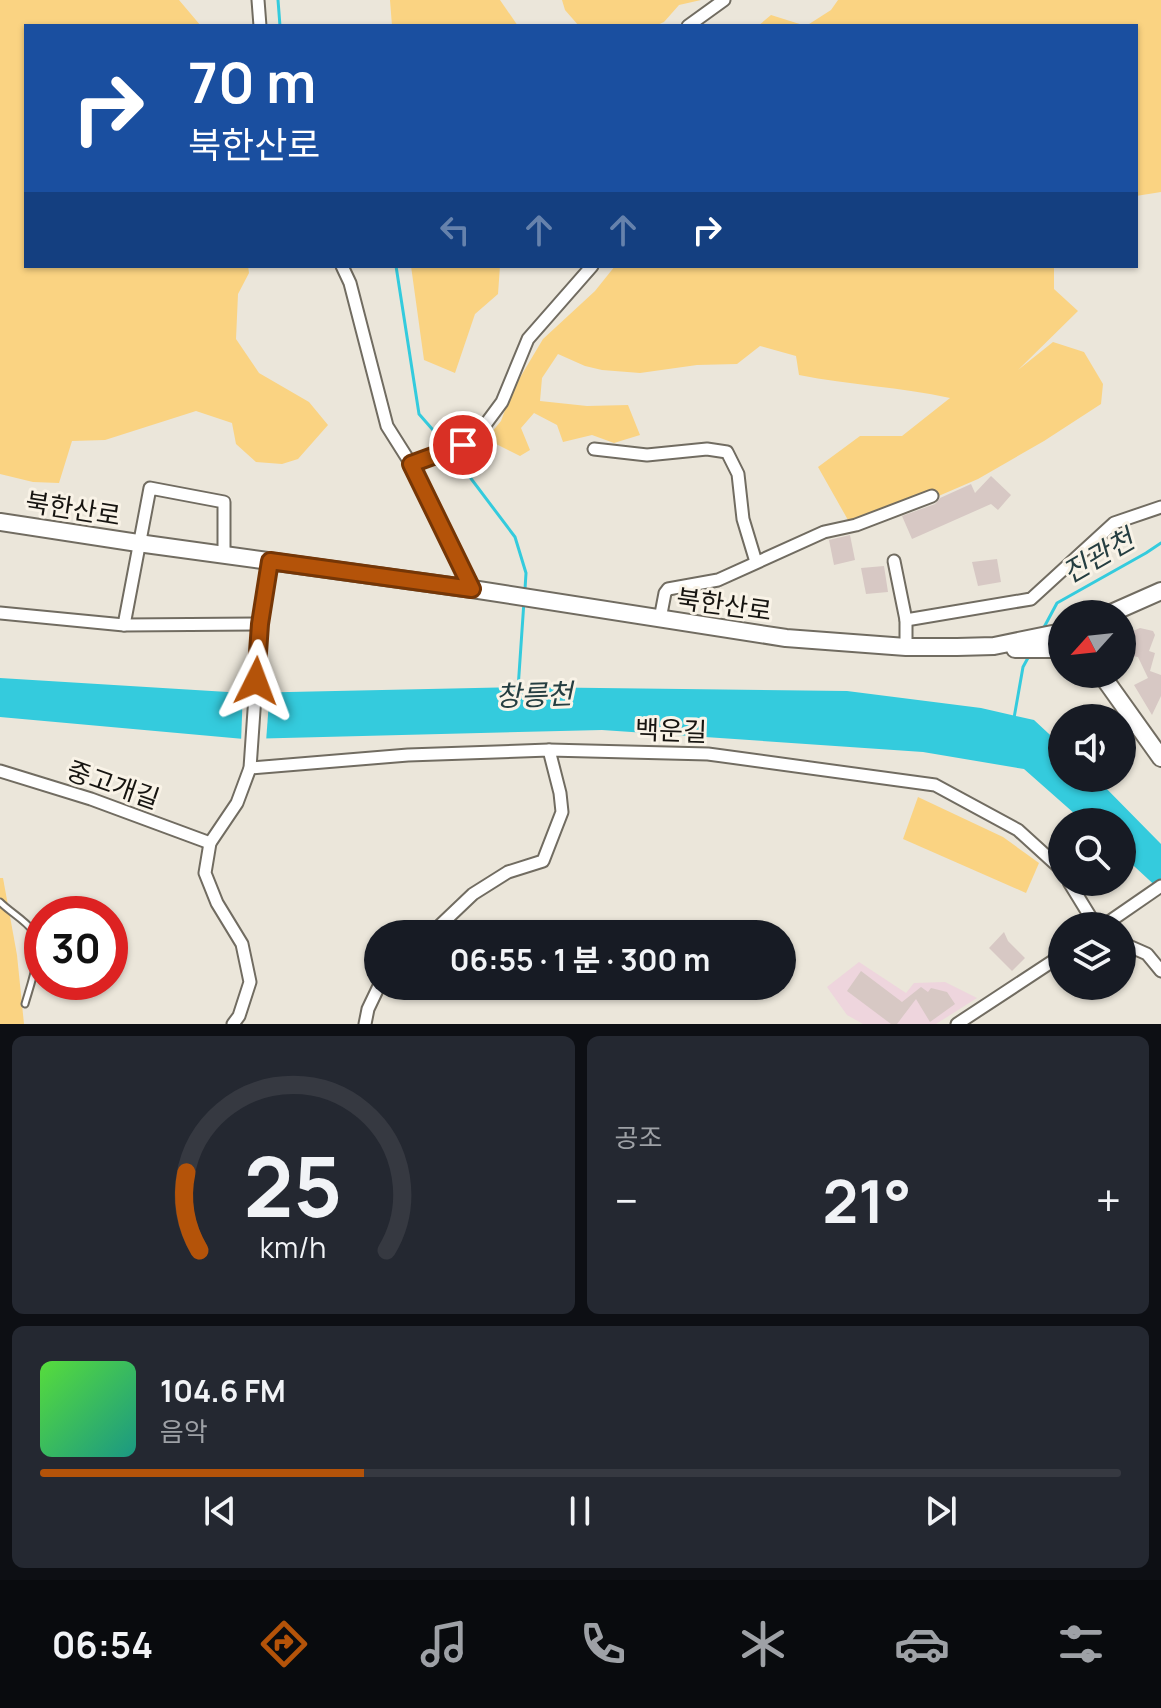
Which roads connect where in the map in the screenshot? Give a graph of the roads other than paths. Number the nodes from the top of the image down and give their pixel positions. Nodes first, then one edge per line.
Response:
1 (258, 0) edge
2 (724, 0) edge
3 (260, 24) edge
4 (691, 24) edge
5 (343, 268) edge
6 (590, 268) edge
7 (594, 449) dead end
8 (411, 464) junction
9 (932, 496) dead end
10 (1161, 507) edge
11 (0, 522) edge
12 (138, 543) junction
13 (224, 555) junction
14 (270, 561) junction
15 (894, 561) dead end
16 (756, 562) junction
17 (472, 589) junction
18 (1156, 594) edge
19 (1136, 603) edge
20 (1136, 610) edge
21 (0, 613) edge
22 (660, 619) junction
23 (906, 620) junction
24 (260, 624) junction
25 (124, 625) junction
26 (1048, 635) edge
27 (994, 646) junction
28 (906, 647) junction
29 (1048, 650) edge
30 (1112, 688) edge
31 (549, 750) junction
32 (1160, 753) edge
33 (250, 768) junction
34 (0, 771) edge
35 (210, 843) junction
36 (1048, 857) edge
37 (1161, 886) edge
38 (0, 902) edge
39 (1121, 912) edge
40 (446, 920) edge
41 (1136, 949) edge
42 (1048, 964) edge
43 (1161, 971) edge
44 (372, 1000) edge
45 (25, 1004) dead end
46 (239, 1021) edge
47 (365, 1024) edge
48 (957, 1024) edge

1 - 3 street
2 - 4 street
5 - 8 street
6 - 8 street
7 - 16 street
8 - 17 street
9 - 16 street
10 - 23 street
11 - 12 main road, 북한산로
12 - 13 main road, 북한산로
12 - 13 street
12 - 25 street, 북한산로
13 - 14 main road, 북한산로
14 - 17 main road, 북한산로
14 - 24 street
15 - 23 street
16 - 22 street
17 - 22 main road, 북한산로
18 - 19 main road
18 - 20 main road
21 - 25 street
22 - 28 main road, 북한산로
23 - 28 street
24 - 25 street
24 - 33 street
26 - 27 main road
27 - 28 main road, 북한산로
27 - 29 main road
30 - 32 main road
31 - 33 street, 백운길
31 - 36 street, 백운길
31 - 40 street
33 - 35 street
34 - 35 street, 중고개길
35 - 46 street
37 - 39 street
38 - 45 lane
41 - 43 street
42 - 48 street
44 - 47 street

